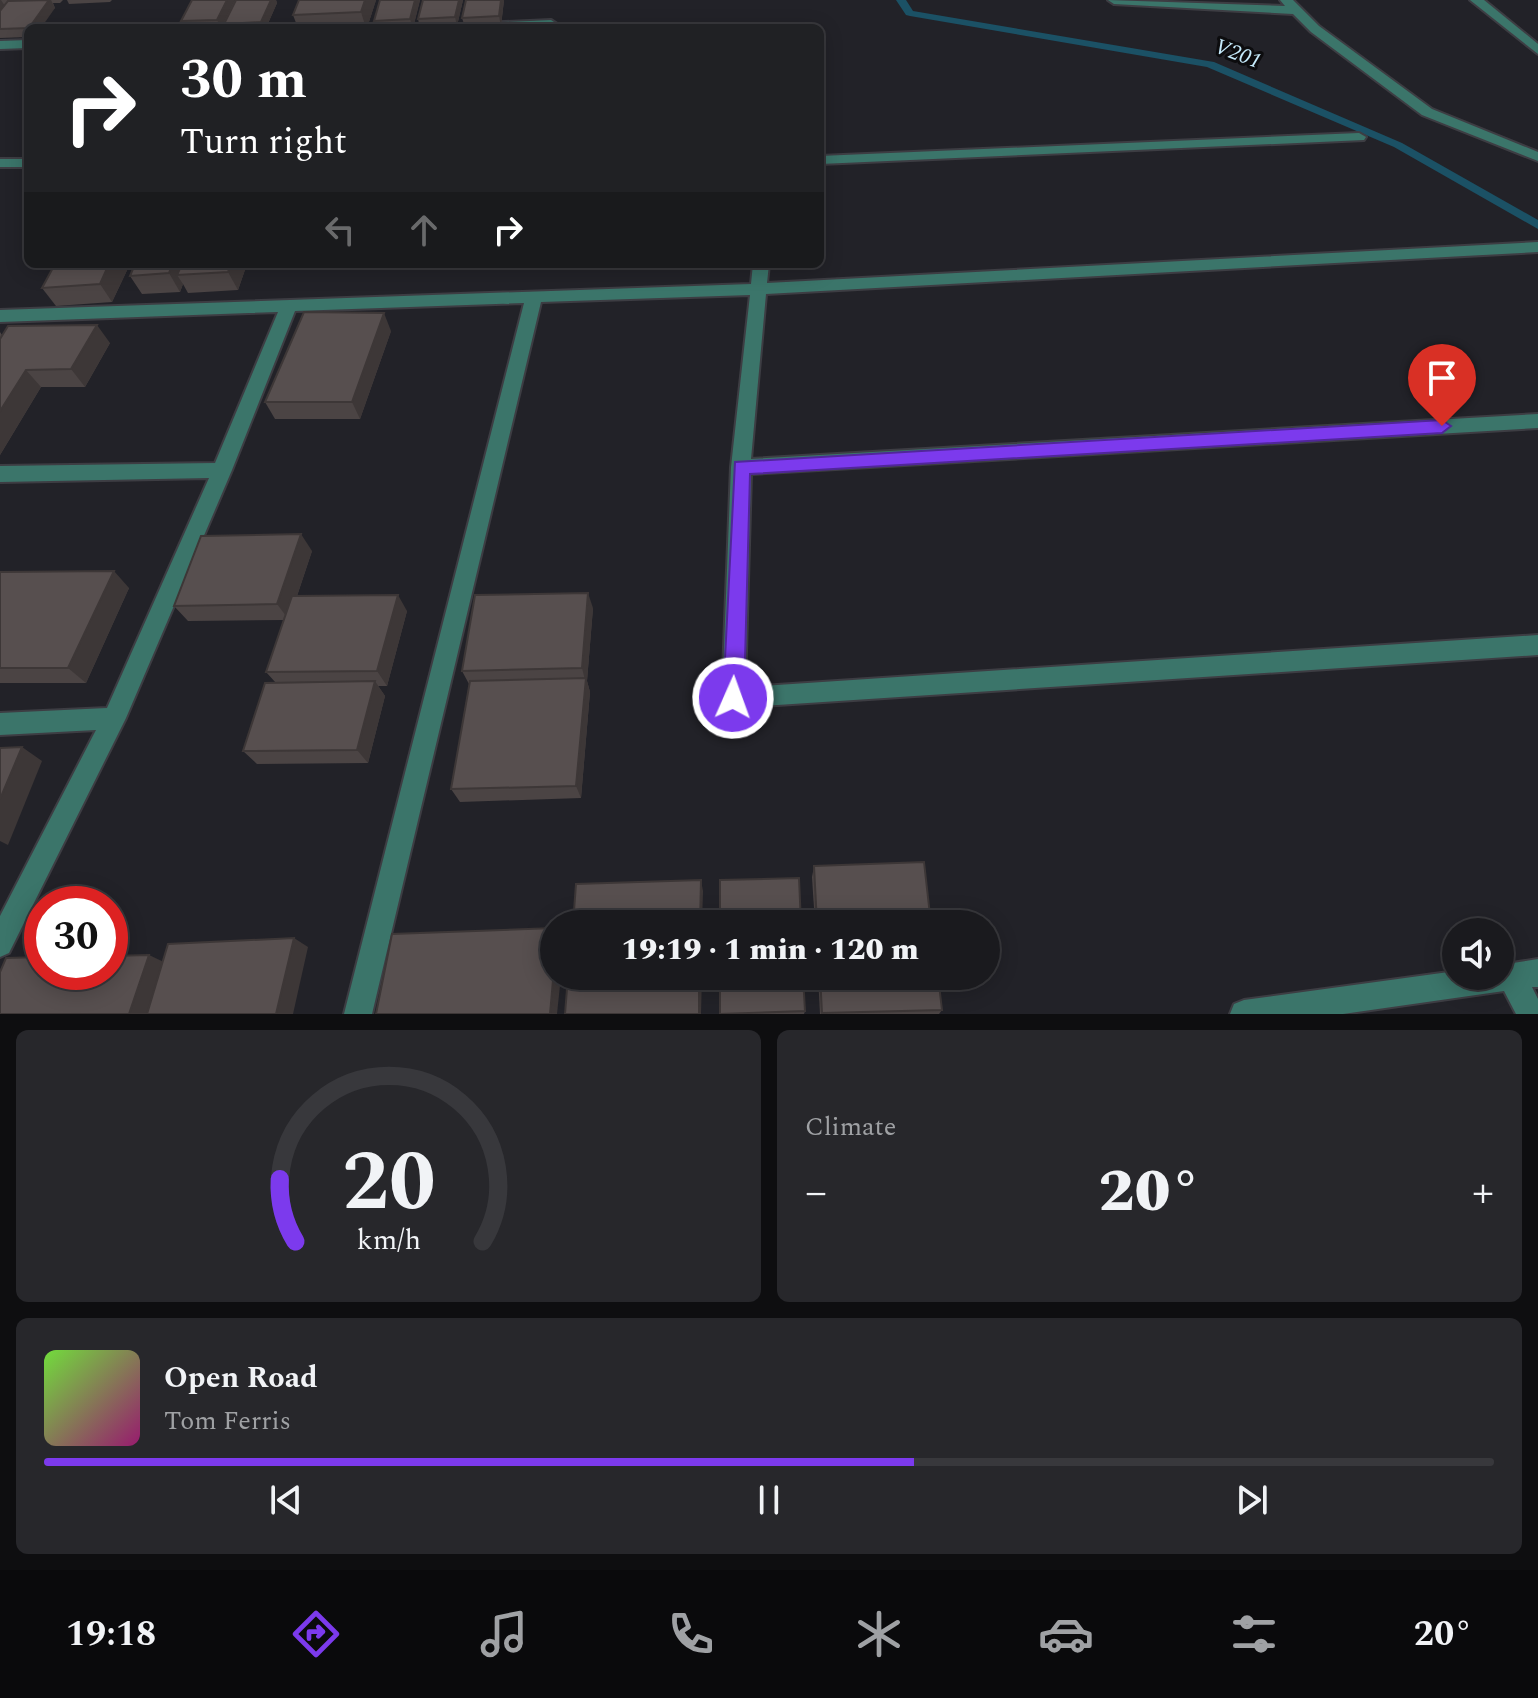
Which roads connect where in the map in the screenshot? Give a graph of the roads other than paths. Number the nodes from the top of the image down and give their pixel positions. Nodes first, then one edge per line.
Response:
1 (1114, 0) edge
2 (1136, 0) edge
3 (1476, 0) edge
4 (1291, 5) edge
5 (24, 44) edge
6 (0, 45) edge
7 (1538, 50) edge
8 (1359, 137) dead end
9 (1538, 157) edge
10 (824, 160) edge
11 (0, 163) edge
12 (24, 163) edge
13 (1538, 247) edge
14 (760, 268) edge
15 (757, 288) junction
16 (534, 296) junction
17 (288, 308) junction
18 (0, 316) edge
19 (1538, 421) edge
20 (741, 467) junction
21 (222, 470) junction
22 (0, 474) edge
23 (1538, 645) edge
24 (114, 718) junction
25 (0, 724) edge
26 (0, 944) edge
27 (1524, 975) edge
28 (358, 1014) edge
29 (1244, 1014) edge
30 (1531, 1014) edge

1 - 2 street
2 - 4 street
3 - 7 street
4 - 9 street
5 - 6 street
8 - 10 street
11 - 12 street
13 - 15 street
14 - 15 street
15 - 16 street
15 - 20 street
16 - 17 street
16 - 28 street
17 - 18 street
17 - 21 street
19 - 20 street
20 - 23 street
21 - 22 street
21 - 24 street
24 - 25 street
24 - 26 street
27 - 29 street
27 - 30 street

